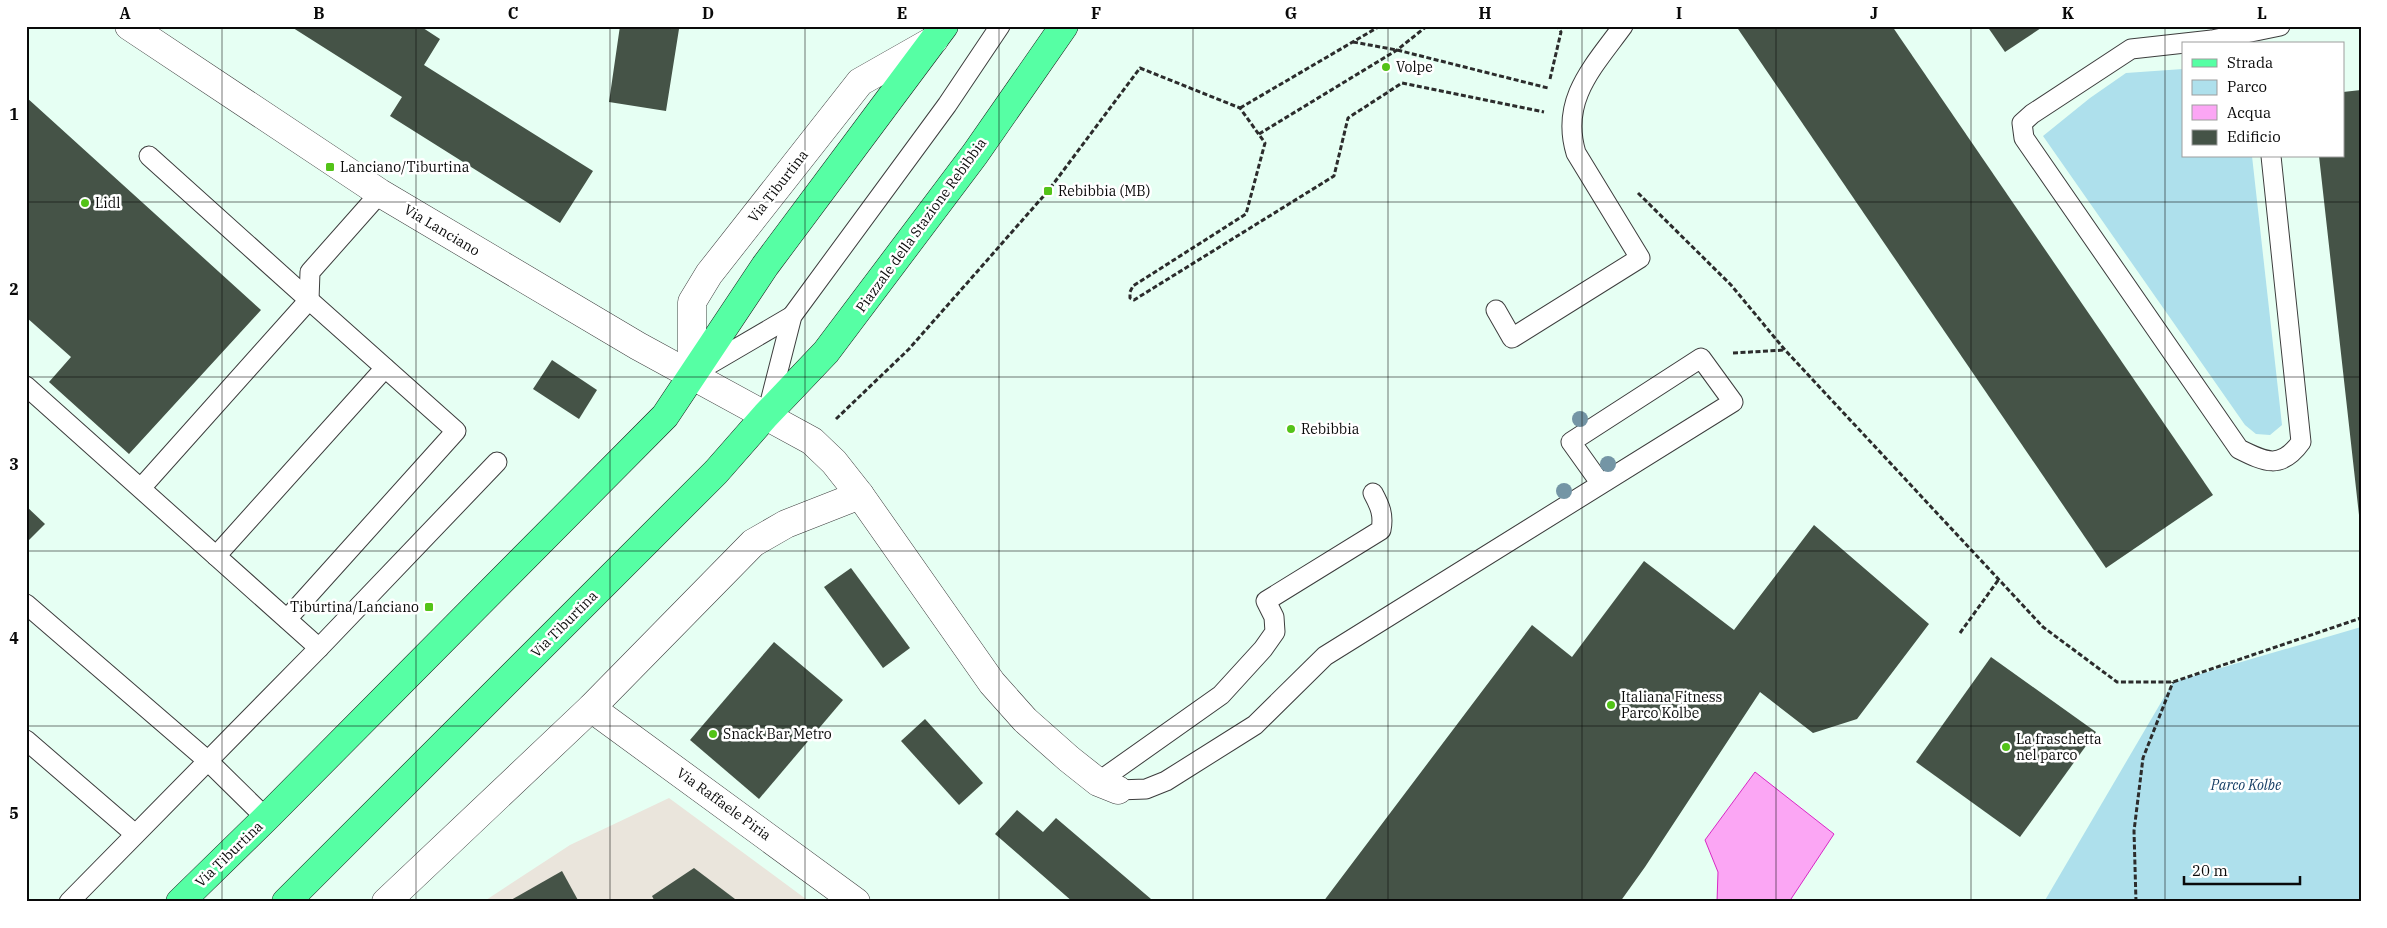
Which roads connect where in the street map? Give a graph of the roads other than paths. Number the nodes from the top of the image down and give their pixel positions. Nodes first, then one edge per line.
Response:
1 (129, 26) edge
2 (1000, 26) edge
3 (1064, 26) edge
4 (1623, 26) edge
5 (2280, 26) edge
6 (939, 33) edge
7 (2259, 37) edge
8 (2194, 42) edge
9 (2182, 43) edge
10 (149, 156) dead end
11 (2271, 158) edge
12 (380, 193) junction
13 (309, 300) junction
14 (1496, 310) dead end
15 (792, 316) junction
16 (385, 368) junction
17 (692, 374) junction
18 (26, 386) edge
19 (766, 415) junction
20 (497, 462) dead end
21 (1601, 484) junction
22 (141, 488) junction
23 (1373, 493) dead end
24 (860, 494) junction
25 (216, 556) junction
26 (26, 604) edge
27 (287, 619) junction
28 (319, 648) junction
29 (591, 708) junction
30 (26, 740) edge
31 (208, 761) junction
32 (1108, 786) junction
33 (266, 818) junction
34 (135, 834) junction
35 (69, 902) edge
36 (180, 902) edge
37 (286, 902) edge
38 (386, 902) edge
39 (856, 902) edge

1 - 12 street, Via Lanciano
2 - 15 lane, Via Tiburtina
3 - 19 main road, Piazzale della Stazione Rebibbia
4 - 14 lane
5 - 7 lane
6 - 17 main road, Via Tiburtina
6 - 17 street, Via Tiburtina
7 - 8 lane
9 - 11 lane
10 - 13 lane
12 - 13 lane
12 - 17 street, Via Lanciano
13 - 16 lane
13 - 22 lane
15 - 17 lane, Via Tiburtina
15 - 19 lane, Via Tiburtina
16 - 25 lane
16 - 27 lane
17 - 19 street, Via Lanciano
17 - 33 main road, Via Tiburtina
18 - 22 lane
19 - 24 street, Via Lanciano
19 - 37 main road, Via Tiburtina
20 - 28 lane
21 - 21 lane
21 - 32 lane
22 - 25 lane
23 - 32 lane
24 - 29 street
24 - 32 street, Via Lanciano
25 - 27 lane
26 - 31 lane
27 - 28 lane
28 - 31 lane
29 - 38 street
29 - 39 street, Via Raffaele Piria
30 - 34 lane
31 - 33 lane
31 - 34 lane
33 - 36 main road, Via Tiburtina
34 - 35 lane

